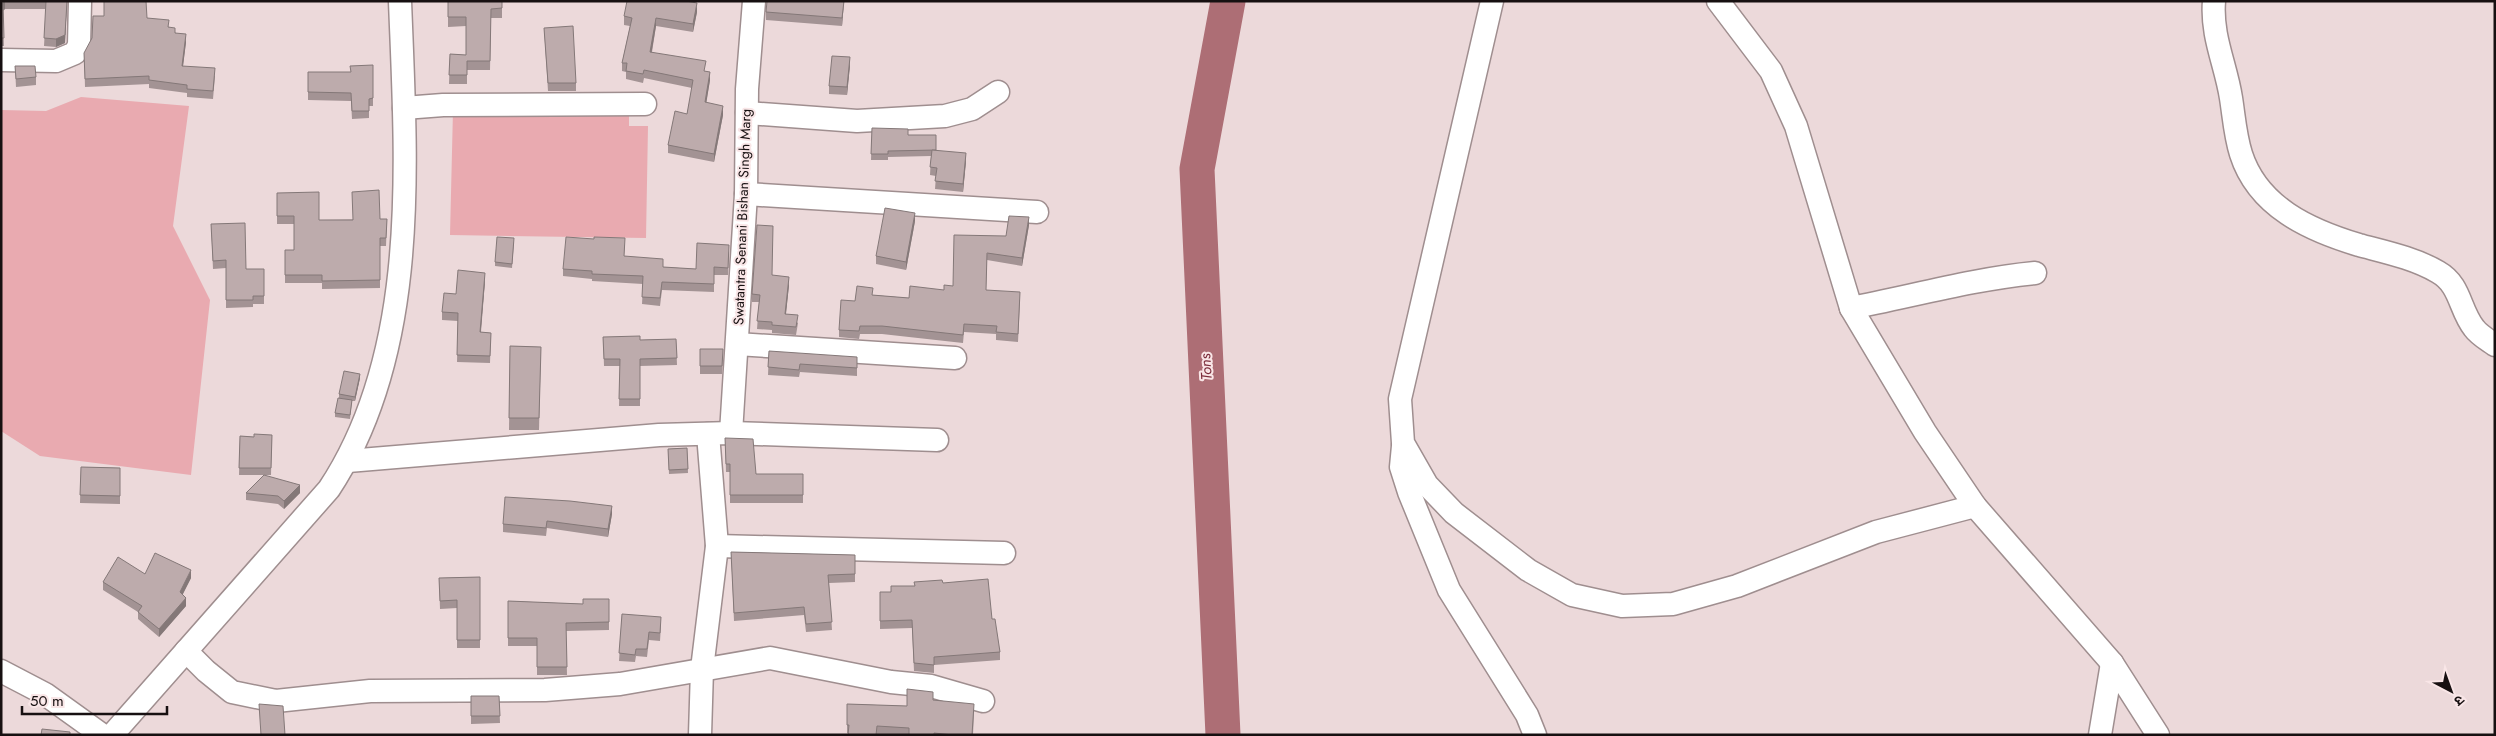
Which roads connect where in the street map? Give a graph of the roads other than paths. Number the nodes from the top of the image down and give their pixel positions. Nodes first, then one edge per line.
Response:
1 (80, 1) edge
2 (400, 1) edge
3 (754, 1) edge
4 (1492, 1) edge
5 (1718, 1) edge
6 (2214, 1) edge
7 (1, 60) edge
8 (998, 92) dead end
9 (645, 104) dead end
10 (404, 108) junction
11 (747, 113) junction
12 (746, 194) junction
13 (1037, 212) dead end
14 (2035, 273) dead end
15 (1851, 308) junction
16 (737, 344) junction
17 (2495, 345) edge
18 (955, 358) dead end
19 (731, 432) junction
20 (708, 434) junction
21 (937, 440) dead end
22 (1403, 443) junction
23 (348, 461) junction
24 (1976, 506) junction
25 (717, 546) junction
26 (1004, 553) dead end
27 (186, 651) junction
28 (2112, 663) junction
29 (702, 669) junction
30 (1, 671) edge
31 (983, 701) dead end
32 (102, 735) edge
33 (112, 735) edge
34 (700, 735) edge
35 (1535, 735) edge
36 (2100, 735) edge
37 (2158, 735) edge

1 - 7 street
2 - 10 street
3 - 11 street, Swatantra Senani Bishan Singh Marg
4 - 22 street
5 - 15 street
6 - 17 street
8 - 11 street
9 - 10 street
10 - 23 street
11 - 12 street, Swatantra Senani Bishan Singh Marg
12 - 13 street
12 - 16 street, Swatantra Senani Bishan Singh Marg
14 - 15 street
15 - 24 street
16 - 18 street
16 - 19 street, Swatantra Senani Bishan Singh Marg
19 - 20 street
19 - 21 street
20 - 23 street
20 - 25 street
22 - 24 street
22 - 35 street
23 - 27 street
24 - 28 street
25 - 26 street
25 - 29 street
27 - 29 street
27 - 33 street
28 - 36 street
28 - 37 street
29 - 31 street
29 - 34 street
30 - 32 street

